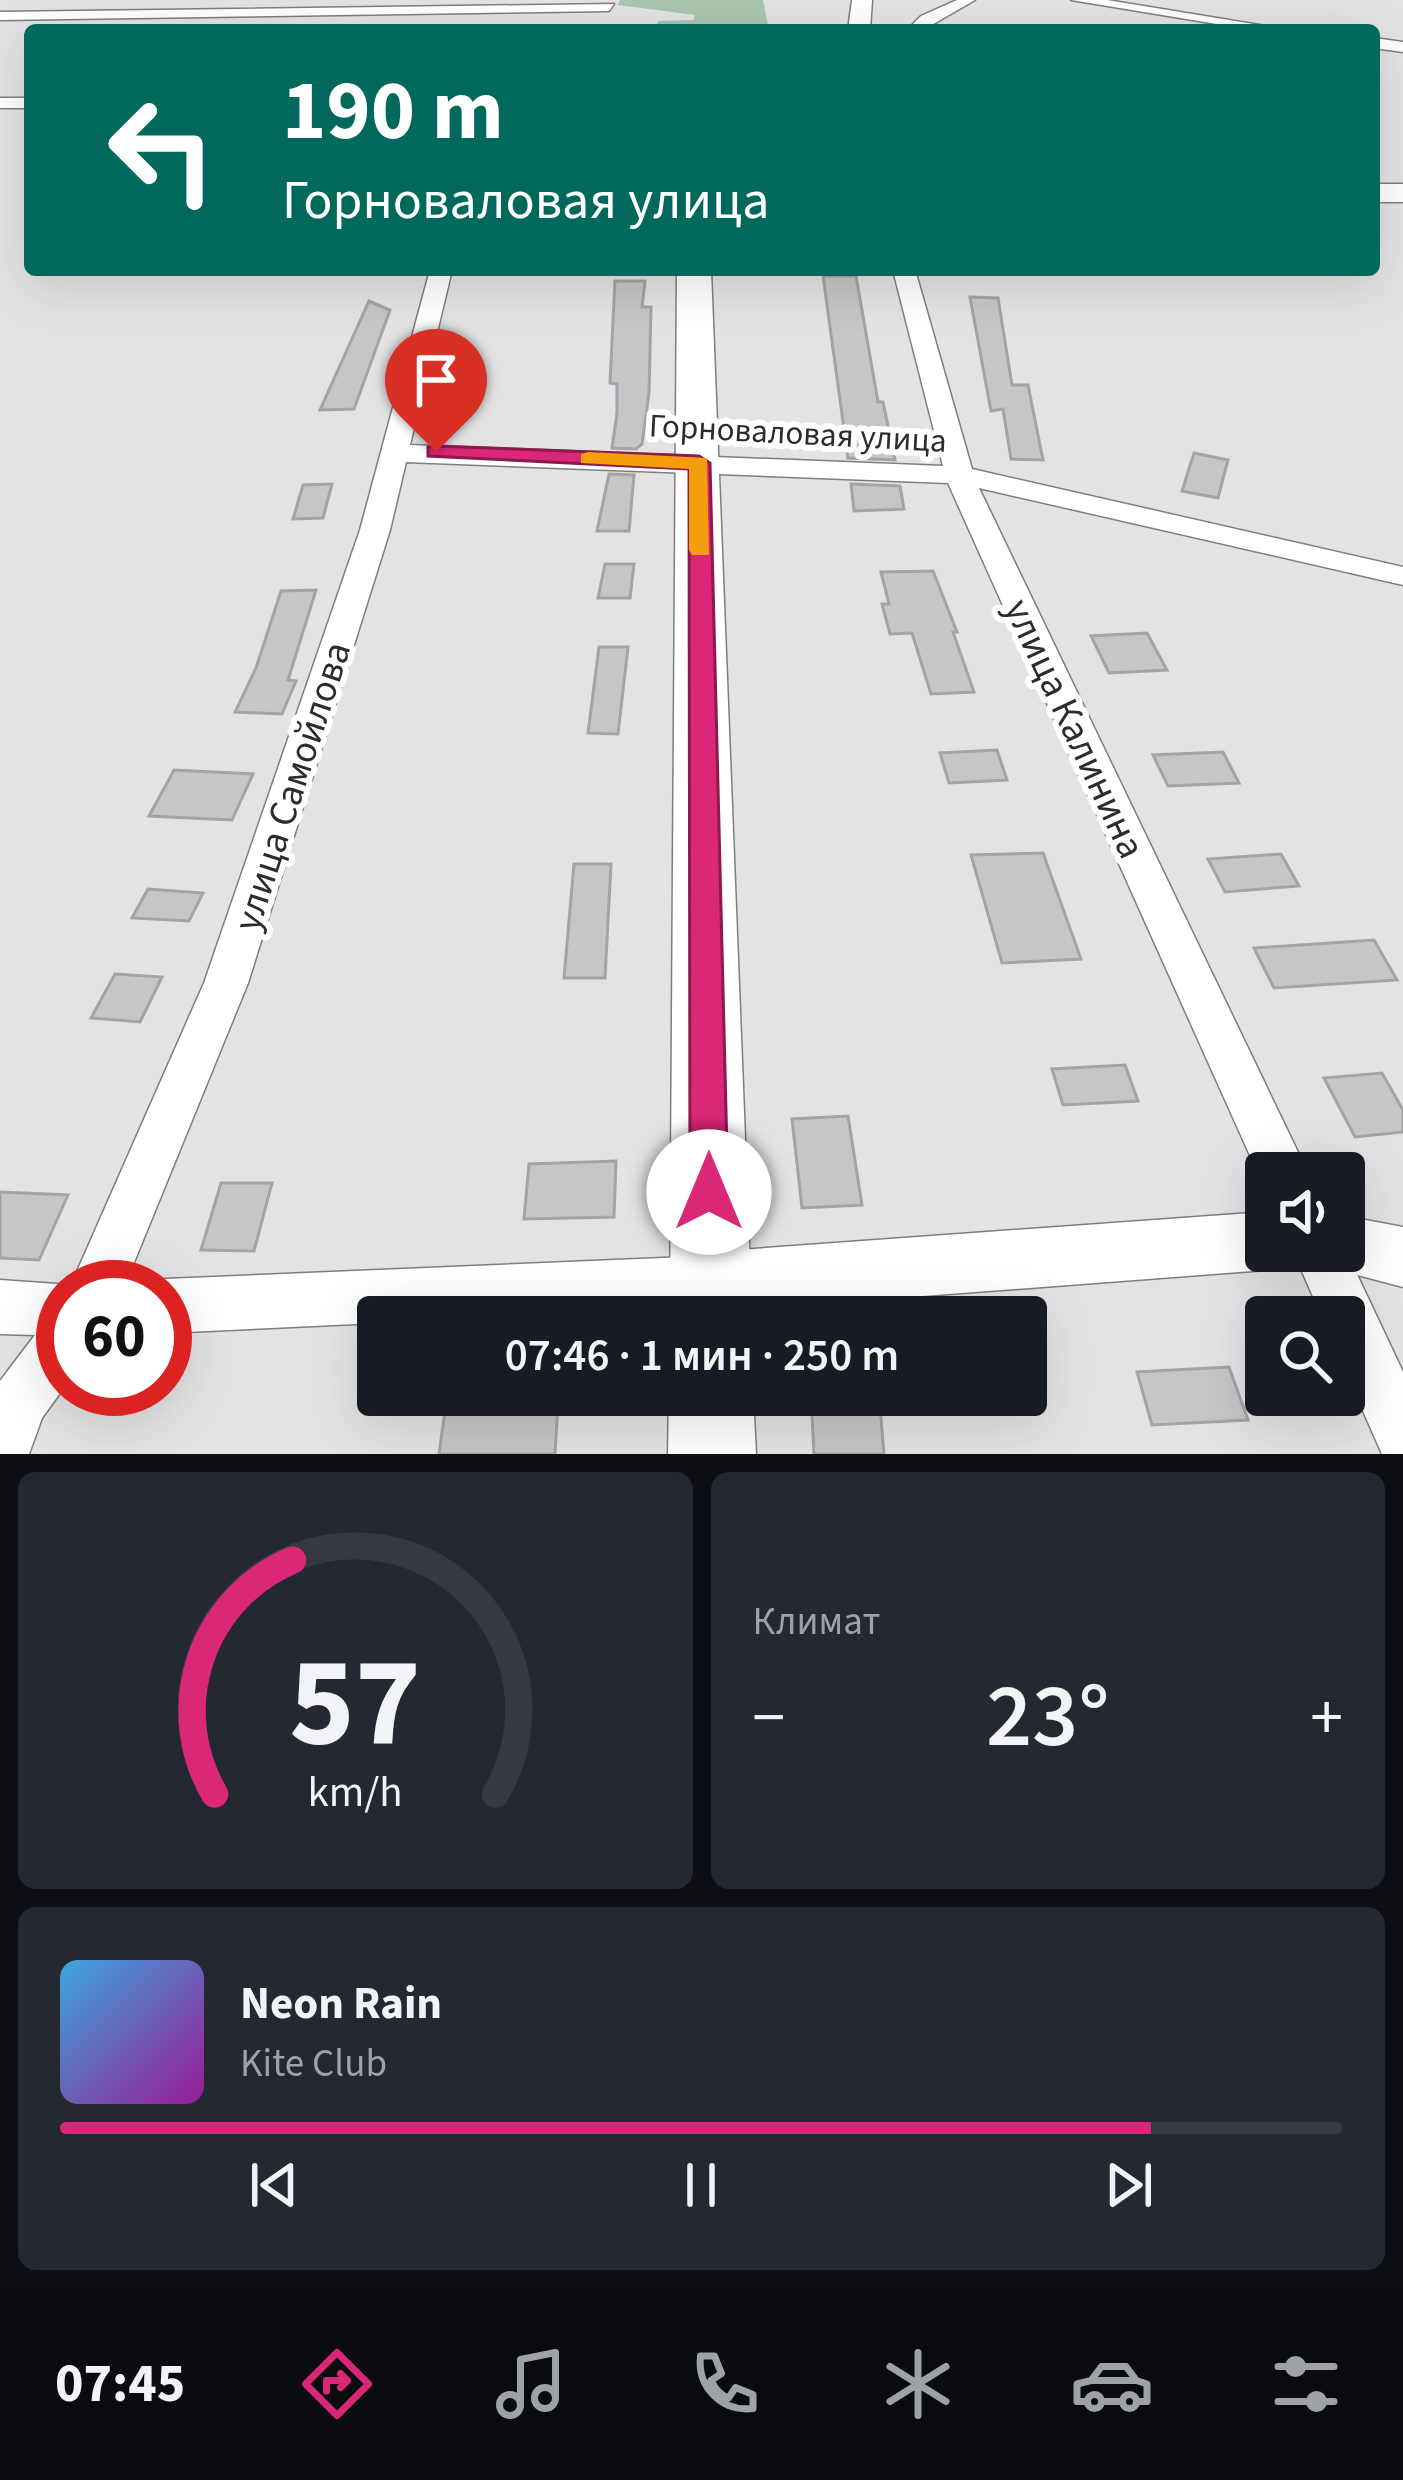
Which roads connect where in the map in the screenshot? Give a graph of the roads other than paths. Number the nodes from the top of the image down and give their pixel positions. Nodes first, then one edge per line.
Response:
1 (968, 0) edge
2 (1078, 0) edge
3 (486, 4) edge
4 (609, 7) dead end
5 (0, 16) edge
6 (921, 24) edge
7 (1242, 24) edge
8 (439, 276) edge
9 (694, 276) edge
10 (906, 276) edge
11 (394, 453) junction
12 (699, 463) junction
13 (959, 475) junction
14 (1403, 576) edge
15 (1273, 1152) edge
16 (1245, 1243) edge
17 (1365, 1249) edge
18 (1403, 1257) edge
19 (108, 1260) edge
20 (1329, 1272) edge
21 (711, 1296) edge
22 (749, 1296) edge
23 (357, 1304) edge
24 (192, 1306) edge
25 (0, 1307) edge
26 (36, 1308) edge
27 (36, 1379) edge
28 (712, 1416) edge
29 (1403, 1436) edge
30 (0, 1453) edge
31 (712, 1454) edge

1 - 6 street
2 - 7 street
3 - 4 street
3 - 5 street
8 - 11 street, улица Самойлова
9 - 12 main road
10 - 13 street, улица Калинина
11 - 12 street, Горноваловая улица
11 - 19 street, улица Самойлова
12 - 13 street, Горноваловая улица
12 - 21 main road
13 - 14 street, Горноваловая улица
13 - 15 street, улица Калинина
16 - 22 street
17 - 18 street
20 - 29 street
23 - 24 street
25 - 26 street
27 - 30 street
28 - 31 main road

